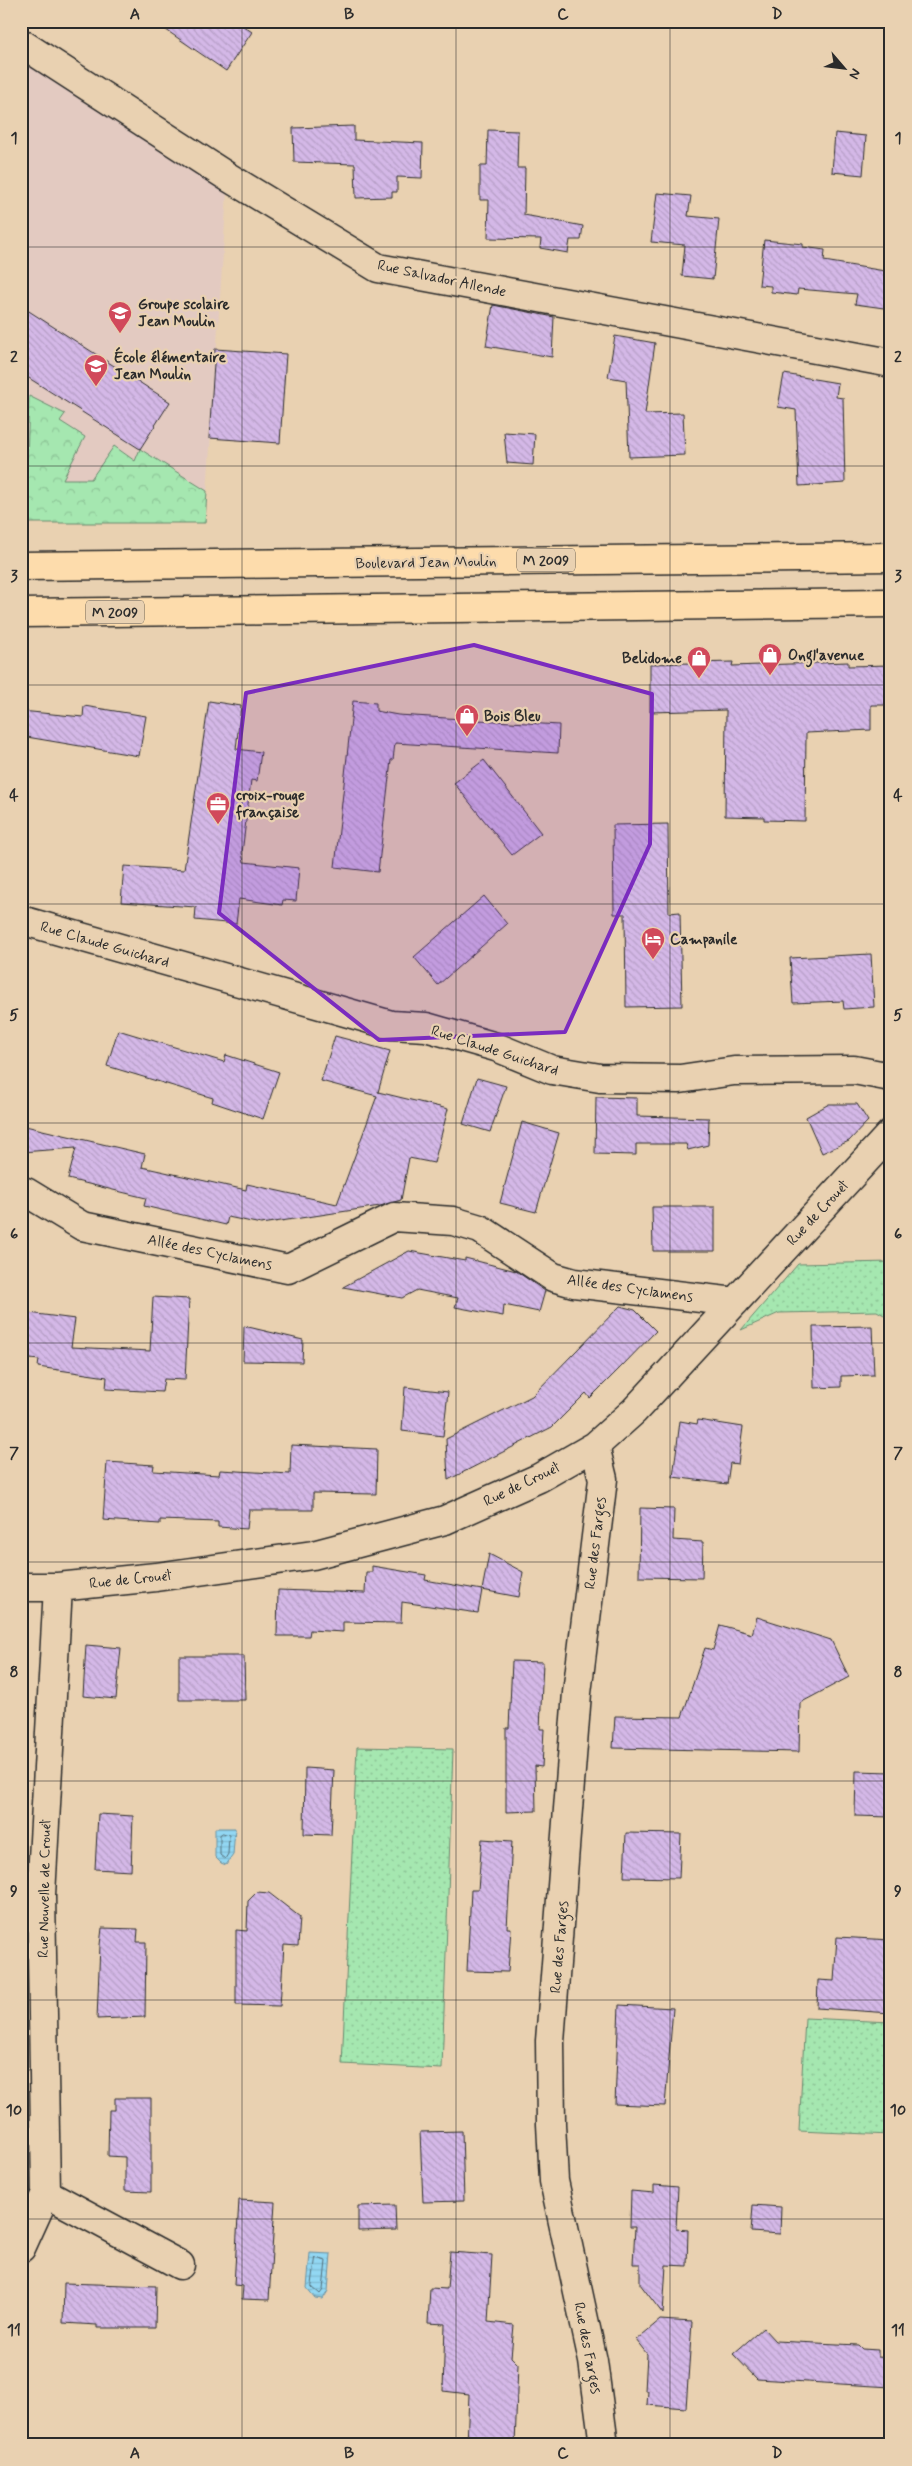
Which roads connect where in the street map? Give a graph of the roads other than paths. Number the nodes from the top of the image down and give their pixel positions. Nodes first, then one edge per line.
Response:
1 (21, 43) edge
2 (891, 364) edge
3 (891, 557) edge
4 (21, 566) edge
5 (891, 603) edge
6 (21, 613) edge
7 (21, 920) edge
8 (891, 1078) edge
9 (891, 1133) edge
10 (26, 1192) dead end
11 (735, 1302) junction
12 (595, 1446) junction
13 (21, 1587) edge
14 (58, 1587) junction
15 (46, 2193) junction
16 (21, 2248) edge
17 (180, 2265) dead end
18 (604, 2445) edge

1 - 2 street, Rue Salvador Allende
3 - 4 main road, Boulevard Jean Moulin / M 2009
5 - 6 main road, M 2009
7 - 8 street, Rue Claude Guichard
9 - 11 street, Rue de Crouël
10 - 11 street, Allée des Cyclamens
11 - 12 street, Rue de Crouël
12 - 14 street, Rue de Crouël
12 - 18 street, Rue des Farges
13 - 14 street, Rue de Crouël
14 - 15 street, Rue Nouvelle de Crouël
15 - 16 street, Rue Nouvelle de Crouël
15 - 17 street

